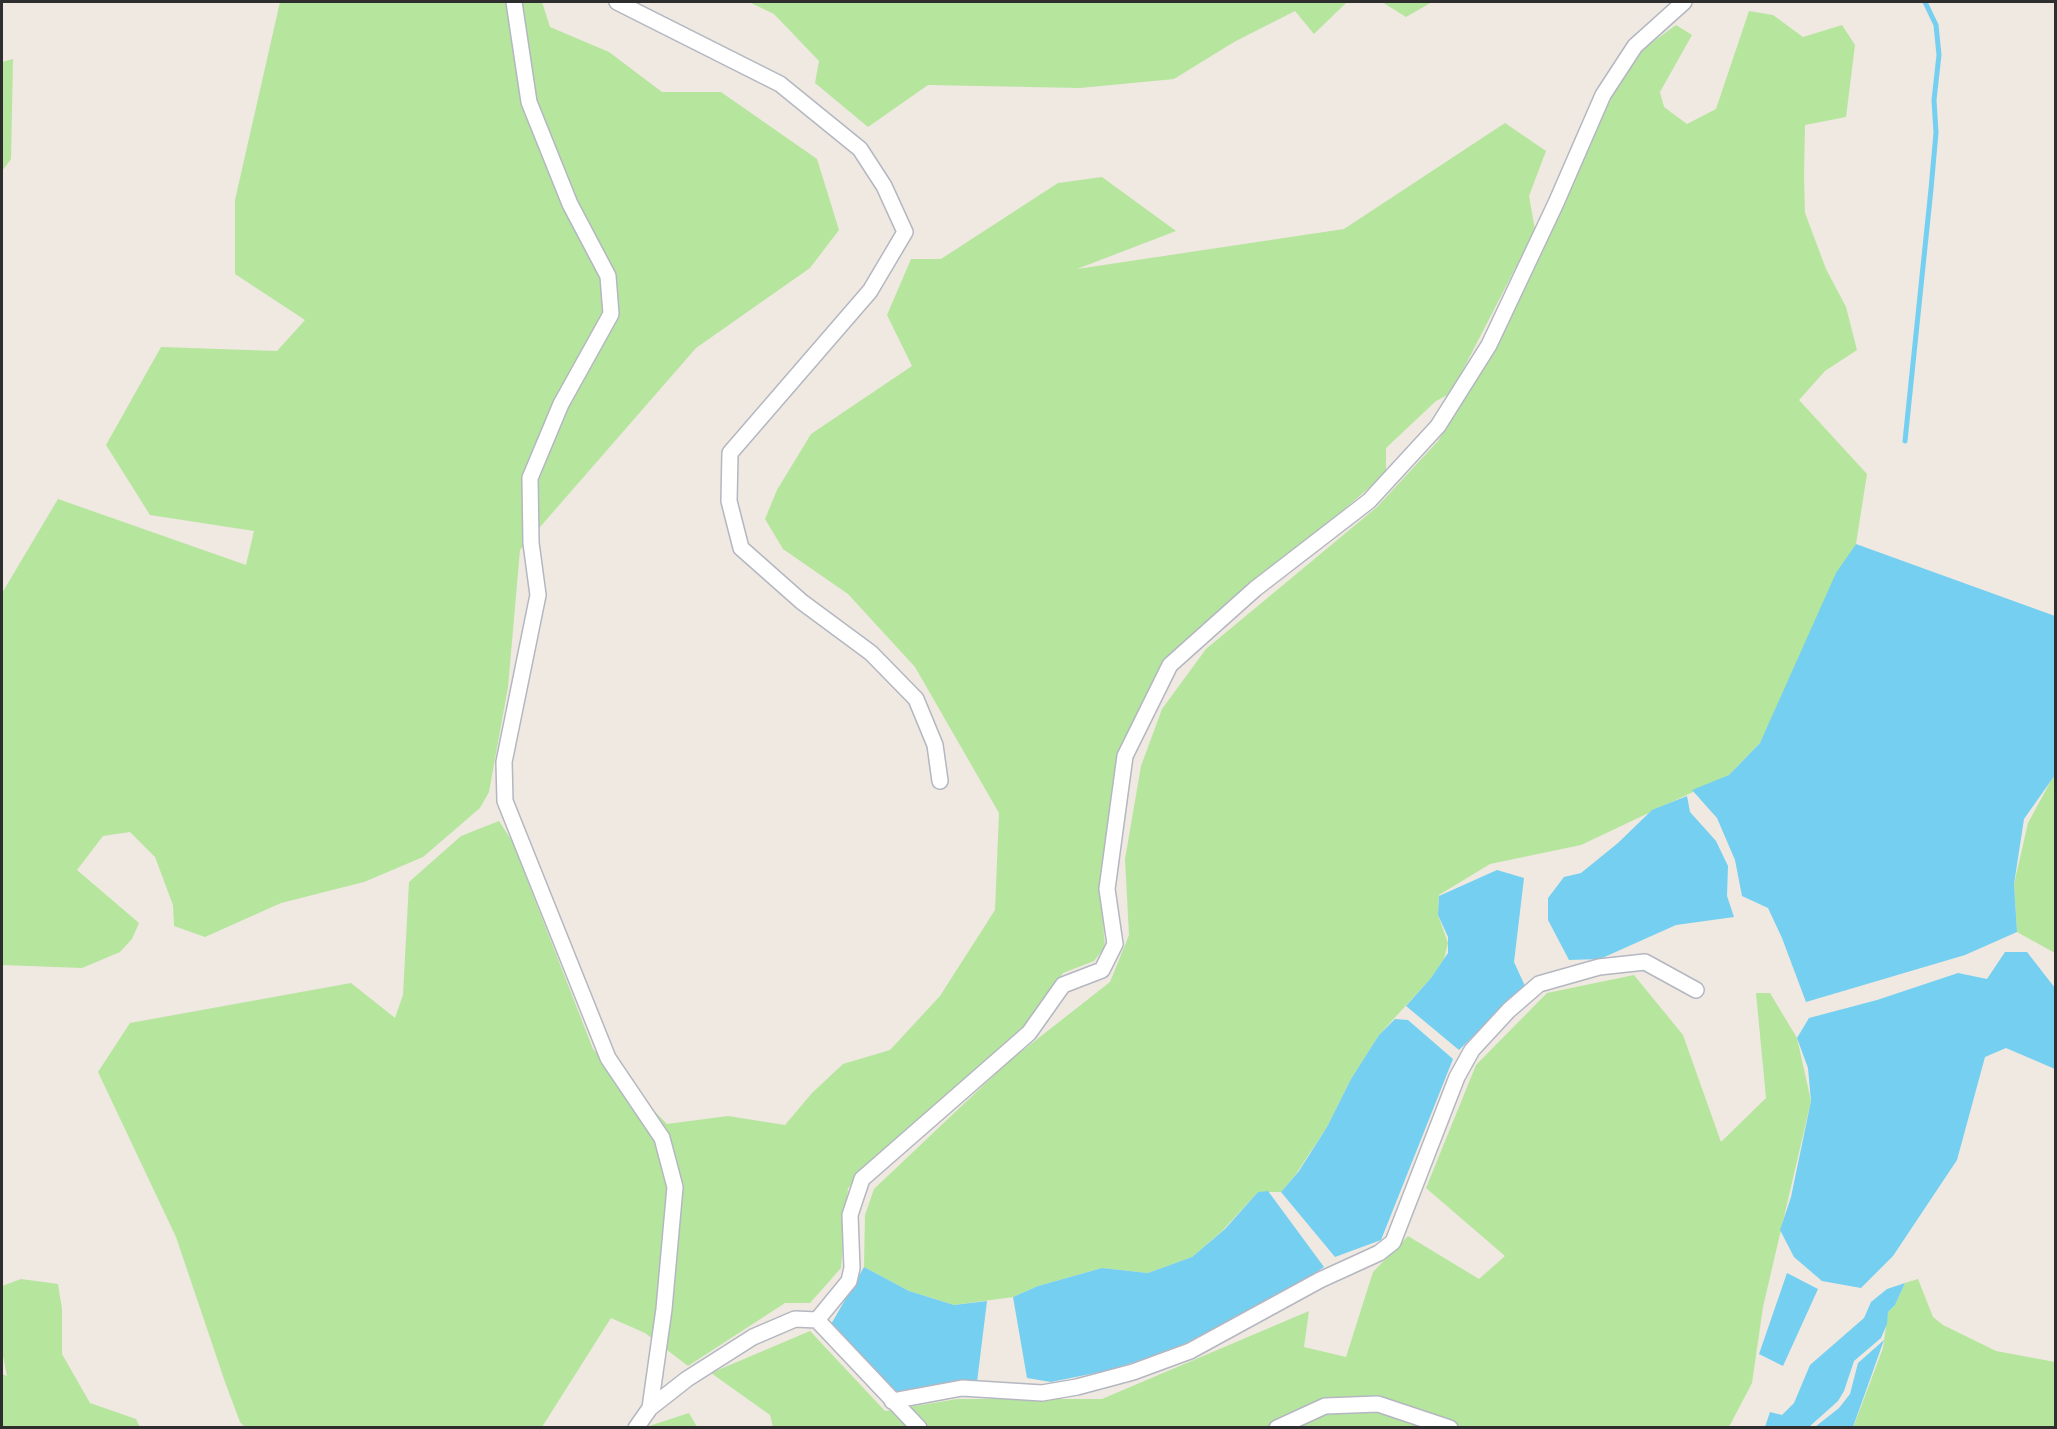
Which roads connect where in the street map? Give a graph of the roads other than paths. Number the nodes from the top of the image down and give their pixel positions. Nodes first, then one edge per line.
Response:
1 (514, 2) edge
2 (617, 2) edge
3 (1684, 2) edge
4 (940, 781) dead end
5 (1696, 990) dead end
6 (817, 1320) junction
7 (892, 1401) junction
8 (650, 1408) junction
9 (636, 1428) edge
10 (919, 1428) edge
11 (1277, 1428) edge
12 (1450, 1428) edge

1 - 8 street
2 - 4 street
3 - 6 street
5 - 7 street
6 - 7 street
6 - 8 street
7 - 10 street
8 - 9 street
11 - 12 street

